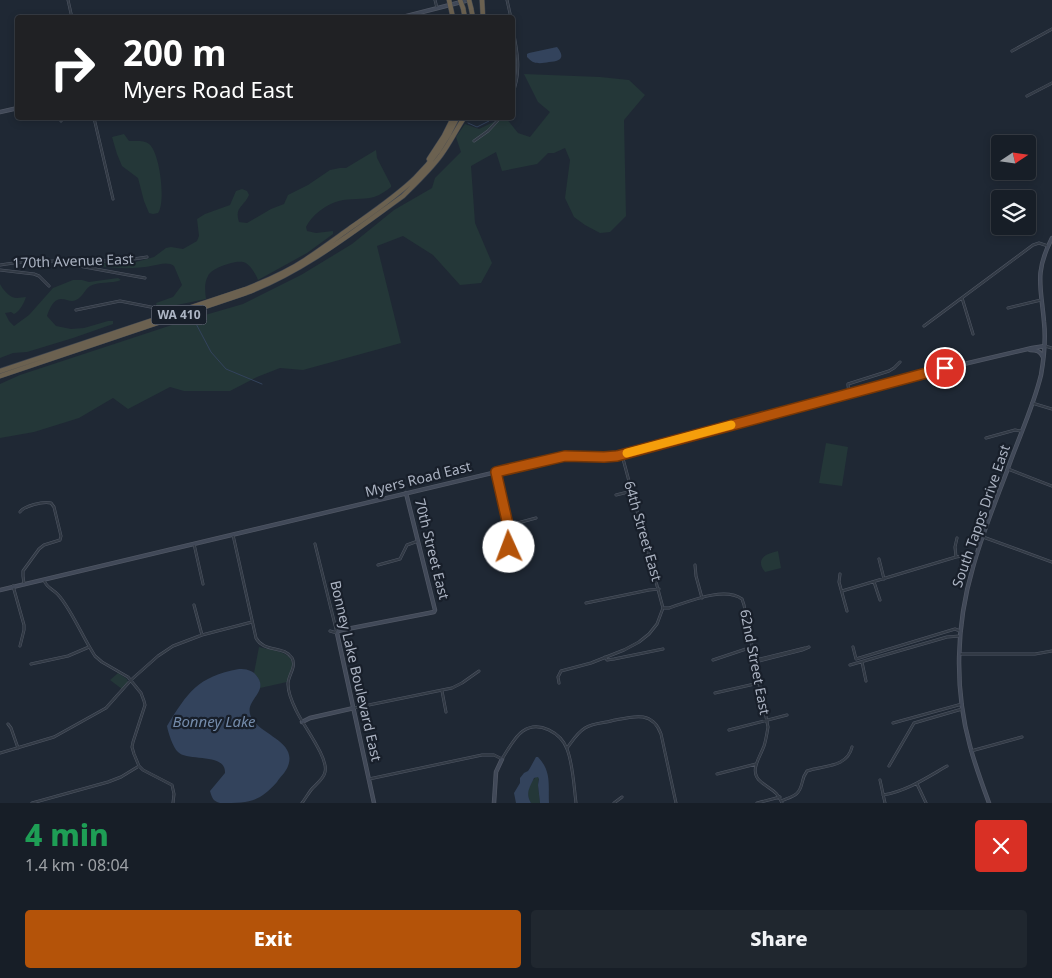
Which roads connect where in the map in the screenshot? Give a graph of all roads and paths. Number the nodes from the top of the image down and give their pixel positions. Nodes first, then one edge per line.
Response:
1 (68, 0) edge
2 (435, 0) edge
3 (460, 0) edge
4 (469, 0) edge
5 (482, 0) edge
6 (507, 0) edge
7 (449, 2) edge
8 (437, 8) junction
9 (71, 15) edge
10 (410, 15) edge
11 (452, 15) edge
12 (464, 15) edge
13 (472, 15) edge
14 (482, 15) edge
15 (510, 15) edge
16 (1052, 29) edge
17 (515, 39) edge
18 (1012, 51) dead end
19 (1052, 84) edge
20 (515, 87) edge
21 (1052, 88) edge
22 (1027, 96) dead end
23 (15, 109) edge
24 (0, 112) edge
25 (94, 120) edge
26 (452, 120) edge
27 (456, 120) edge
28 (462, 120) edge
29 (498, 120) edge
30 (474, 141) dead end
31 (113, 199) dead end
32 (378, 209) junction
33 (361, 223) junction
34 (1052, 238) edge
35 (1048, 246) junction
36 (147, 257) dead end
37 (69, 260) junction
38 (0, 264) edge
39 (0, 270) edge
40 (145, 278) dead end
41 (49, 286) dead end
42 (962, 298) junction
43 (1041, 300) junction
44 (1008, 308) dead end
45 (161, 309) junction
46 (76, 310) dead end
47 (174, 313) junction
48 (146, 322) junction
49 (924, 326) dead end
50 (974, 334) dead end
51 (1044, 346) junction
52 (1052, 348) edge
53 (1025, 350) junction
54 (1043, 358) junction
55 (900, 362) dead end
56 (0, 371) edge
57 (0, 376) edge
58 (849, 393) junction
59 (1032, 403) junction
60 (1052, 409) edge
61 (1021, 431) junction
62 (986, 438) dead end
63 (622, 455) junction
64 (1008, 469) junction
65 (496, 472) junction
66 (1052, 486) edge
67 (632, 491) junction
68 (406, 493) junction
69 (616, 495) dead end
70 (20, 512) dead end
71 (536, 518) dead end
72 (508, 525) junction
73 (233, 535) junction
74 (983, 537) junction
75 (957, 538) dead end
76 (418, 541) junction
77 (194, 544) junction
78 (315, 544) dead end
79 (956, 557) junction
80 (976, 557) junction
81 (878, 559) dead end
82 (1052, 562) edge
83 (378, 565) dead end
84 (694, 565) dead end
85 (512, 571) dead end
86 (840, 574) dead end
87 (884, 579) junction
88 (44, 580) junction
89 (874, 582) junction
90 (24, 584) junction
91 (203, 584) dead end
92 (13, 586) junction
93 (659, 589) junction
94 (0, 590) edge
95 (842, 591) junction
96 (702, 598) junction
97 (880, 600) dead end
98 (586, 603) dead end
99 (194, 605) dead end
100 (664, 608) junction
101 (847, 611) dead end
102 (253, 622) junction
103 (330, 631) dead end
104 (960, 631) junction
105 (337, 633) junction
106 (202, 635) junction
107 (960, 636) junction
108 (20, 646) dead end
109 (89, 646) junction
110 (752, 647) junction
111 (853, 647) dead end
112 (663, 649) dead end
113 (1052, 651) edge
114 (959, 654) junction
115 (605, 657) junction
116 (713, 660) dead end
117 (755, 662) junction
118 (862, 662) junction
119 (31, 664) dead end
120 (850, 665) dead end
121 (479, 671) dead end
122 (131, 680) junction
123 (866, 681) dead end
124 (760, 683) junction
125 (559, 684) dead end
126 (442, 690) junction
127 (715, 693) dead end
128 (962, 704) junction
129 (354, 708) junction
130 (962, 709) junction
131 (446, 712) dead end
132 (787, 715) dead end
133 (767, 720) junction
134 (302, 722) junction
135 (893, 723) dead end
136 (8, 724) dead end
137 (729, 730) dead end
138 (1022, 737) dead end
139 (852, 747) dead end
140 (18, 748) junction
141 (567, 748) junction
142 (971, 751) junction
143 (0, 753) edge
144 (502, 759) junction
145 (756, 764) junction
146 (138, 766) junction
147 (889, 766) dead end
148 (947, 766) dead end
149 (717, 774) dead end
150 (369, 780) junction
151 (880, 780) dead end
152 (917, 784) junction
153 (884, 795) junction
154 (622, 797) dead end
155 (780, 797) junction
156 (782, 802) edge
157 (32, 803) edge
158 (172, 803) edge
159 (302, 803) edge
160 (374, 803) edge
161 (494, 803) edge
162 (576, 803) edge
163 (614, 803) edge
164 (676, 803) edge
165 (757, 803) edge
166 (885, 803) edge
167 (926, 803) edge
168 (989, 803) edge

1 - 9 street
2 - 8 street
3 - 12 highway, bridge
4 - 7 street
4 - 13 highway, bridge
5 - 14 highway
6 - 15 street
7 - 8 street
7 - 11 highway
8 - 10 street
16 - 18 street
17 - 20 street
19 - 21 street
19 - 22 street
23 - 24 street
25 - 31 street
26 - 32 highway
27 - 32 highway, WA 410
28 - 33 highway, WA 410
29 - 30 street
32 - 33 highway, WA 410
33 - 47 highway, WA 410
33 - 57 highway, WA 410
34 - 35 street, South Tapps Drive East
35 - 42 street
35 - 43 street, South Tapps Drive East
36 - 37 street, 170th Avenue East
37 - 38 street, 170th Avenue East
37 - 40 street
39 - 41 street
42 - 49 street
42 - 50 street
43 - 44 street
43 - 51 street, South Tapps Drive East
45 - 46 street
45 - 47 street
45 - 48 street
47 - 48 highway, WA 410
48 - 56 highway, WA 410
51 - 52 street
51 - 53 street, Myers Road East
51 - 54 street, South Tapps Drive East
53 - 54 street
53 - 58 street, Myers Road East
54 - 59 street, South Tapps Drive East
55 - 58 street
58 - 63 street, Myers Road East
59 - 60 street
59 - 61 street, South Tapps Drive East
61 - 62 street
61 - 64 street, South Tapps Drive East
63 - 65 street, Myers Road East
63 - 67 street, 64th Street East
64 - 66 street
64 - 74 street, South Tapps Drive East
65 - 68 street, Myers Road East
65 - 72 street
67 - 69 street
67 - 93 street, 64th Street East
68 - 73 street, Myers Road East
68 - 76 street, 70th Street East
70 - 90 street
71 - 72 street
72 - 85 street
73 - 77 street, Myers Road East
73 - 102 street
74 - 80 street, South Tapps Drive East
74 - 82 street
75 - 79 street
76 - 83 street
76 - 105 street, 70th Street East
77 - 88 street, Myers Road East
77 - 91 street
78 - 105 street, Bonney Lake Boulevard East
79 - 80 street
79 - 87 street
80 - 104 street, South Tapps Drive East
81 - 87 street
84 - 96 street
86 - 95 street
87 - 89 street
88 - 90 street, Myers Road East
88 - 109 street
89 - 95 street
89 - 97 street
90 - 92 street, Myers Road East
92 - 94 street, Myers Road East
92 - 108 street
93 - 98 street
93 - 100 street, 64th Street East
95 - 101 street
96 - 100 street
96 - 110 street, 62nd Street East
99 - 106 street
100 - 115 street
102 - 106 street
102 - 134 street
103 - 105 street
104 - 107 street, South Tapps Drive East
104 - 111 street
105 - 129 street, Bonney Lake Boulevard East
106 - 122 street
107 - 114 street, South Tapps Drive East
107 - 118 street
109 - 119 street
109 - 122 street
110 - 116 street
110 - 117 street, 62nd Street East
112 - 115 street
113 - 114 street
114 - 128 street, South Tapps Drive East
115 - 125 street
117 - 117 street
117 - 124 street, 62nd Street East
118 - 120 street
118 - 123 street
121 - 126 street
122 - 140 street
122 - 146 street
124 - 127 street
124 - 133 street, 62nd Street East
126 - 129 street
126 - 131 street
128 - 130 street, South Tapps Drive East
128 - 135 street
129 - 134 street
129 - 150 street, Bonney Lake Boulevard East
130 - 142 street, South Tapps Drive East
130 - 147 street
132 - 133 street
133 - 137 street
133 - 145 street, 62nd Street East
134 - 159 street
136 - 140 street
138 - 142 street
139 - 156 street
140 - 143 street
141 - 144 street
141 - 162 street
141 - 164 street
142 - 168 street, South Tapps Drive East
144 - 150 street
144 - 161 street
145 - 149 street
145 - 155 street
146 - 157 street
146 - 158 street
148 - 152 street
150 - 160 street, Bonney Lake Boulevard East
151 - 153 street
152 - 153 street
152 - 167 street
153 - 166 street
154 - 163 street
155 - 156 street
155 - 165 street

